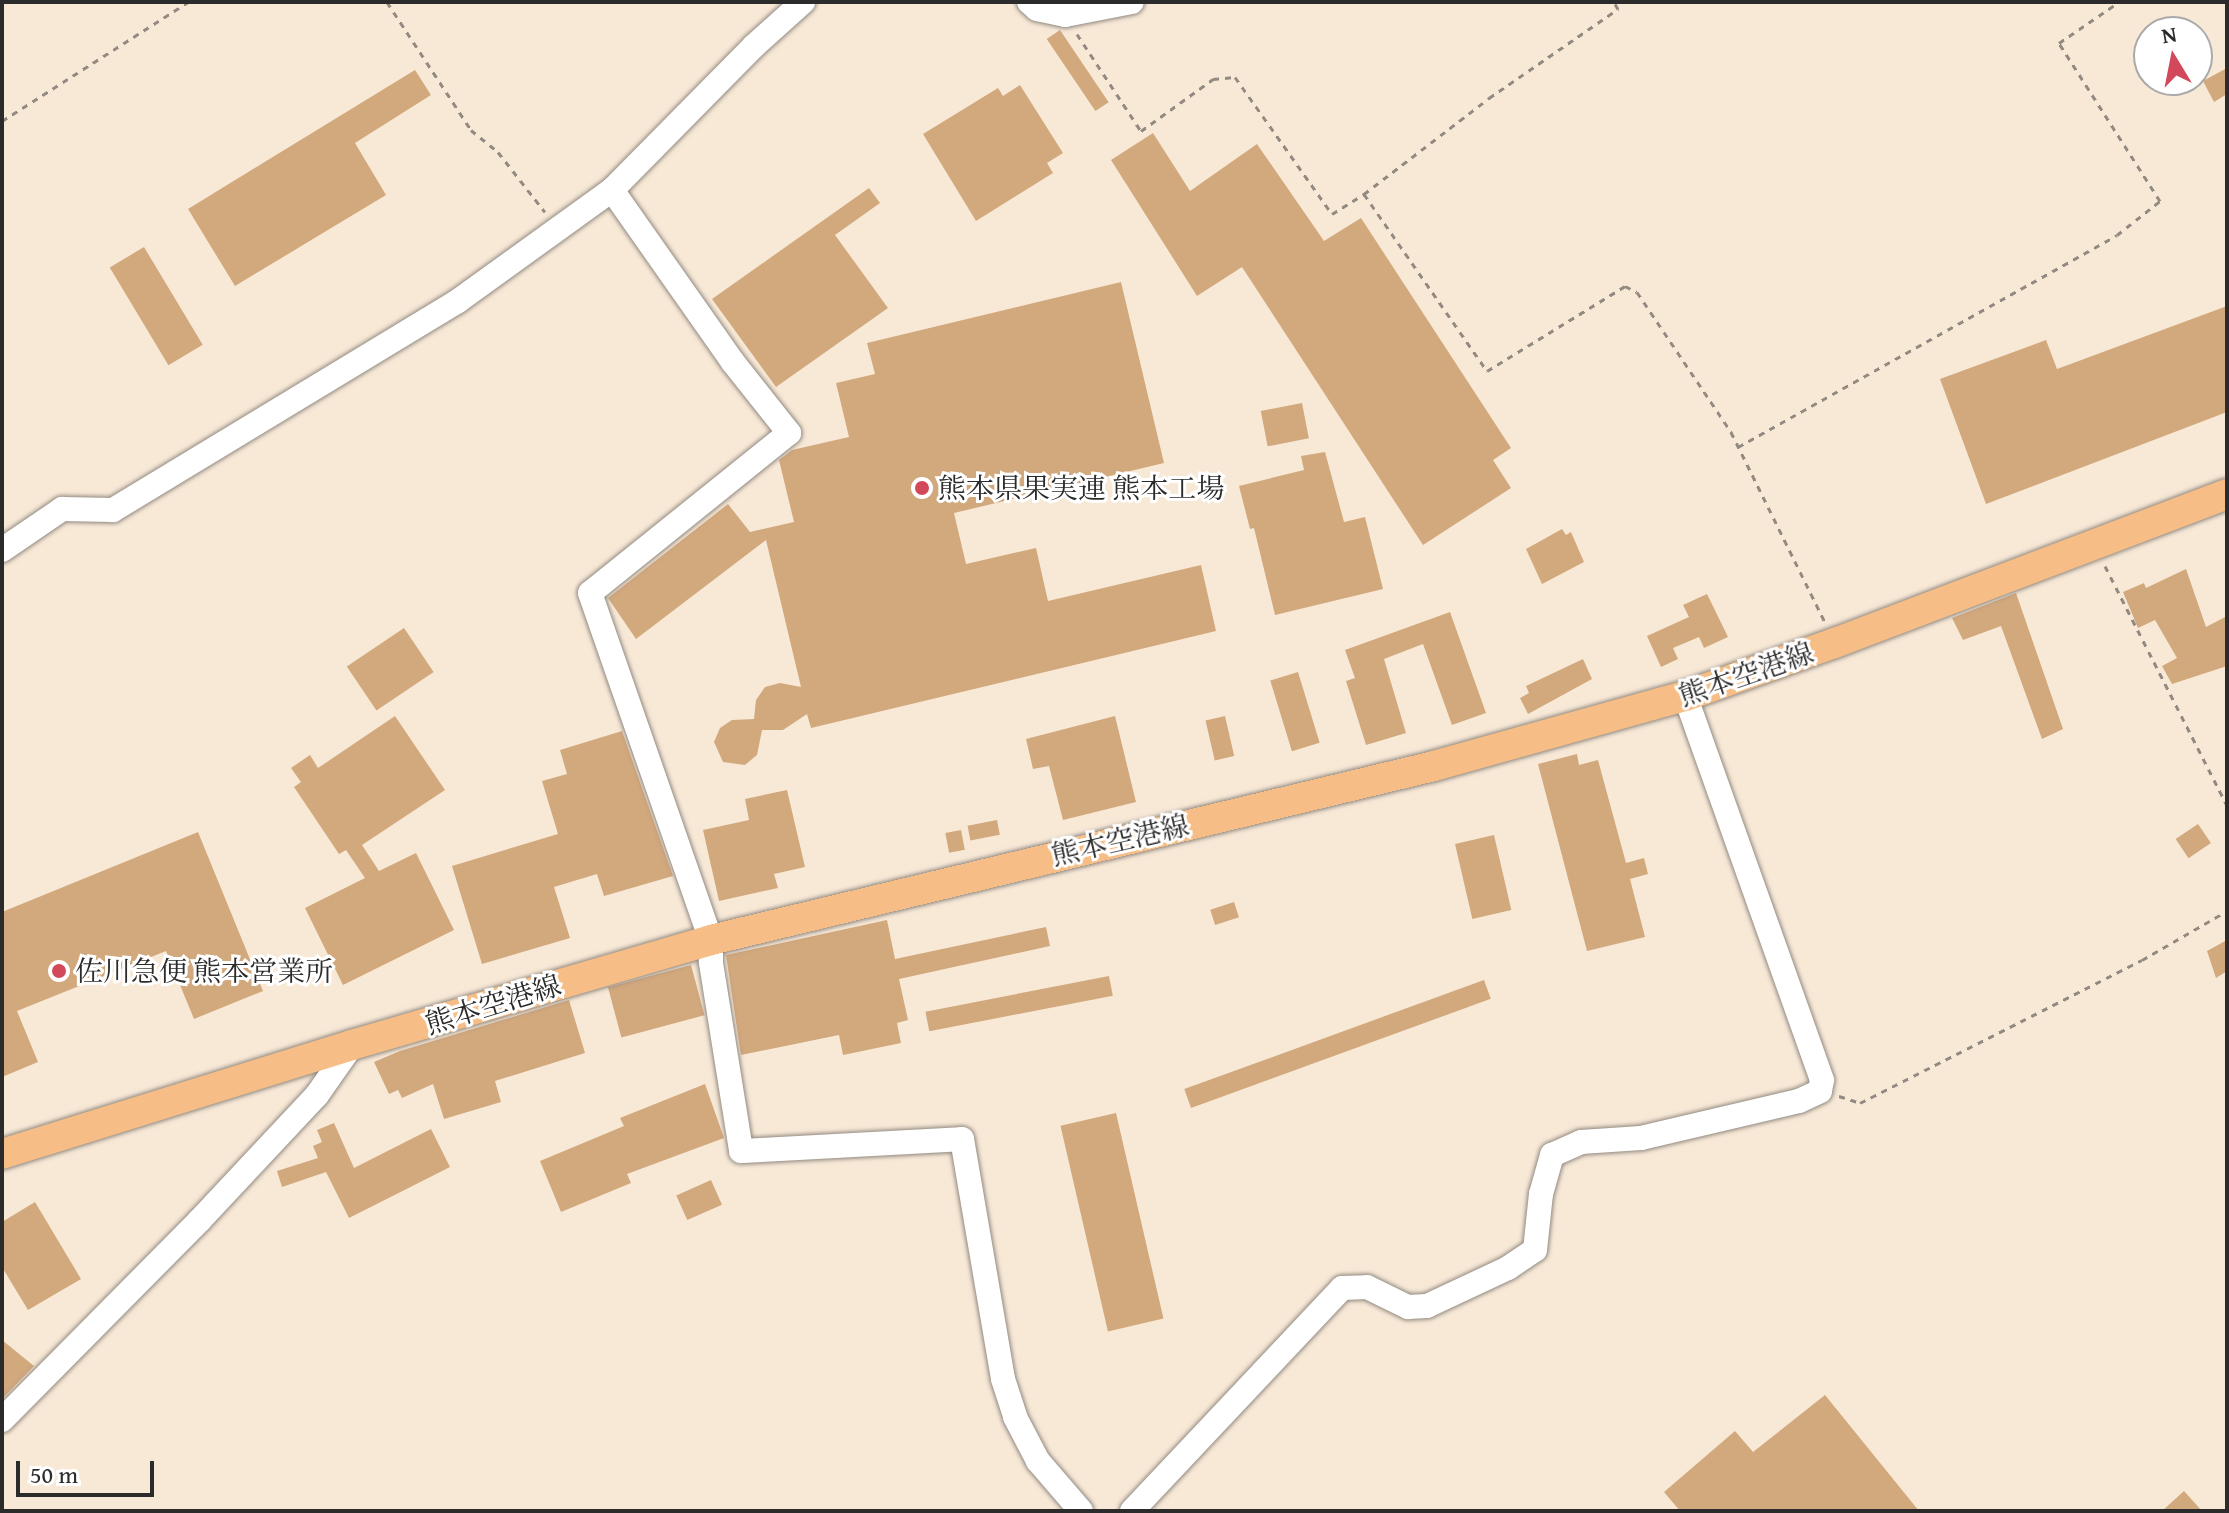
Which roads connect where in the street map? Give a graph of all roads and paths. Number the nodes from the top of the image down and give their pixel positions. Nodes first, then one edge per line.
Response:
1 (188, 2) edge
2 (387, 2) edge
3 (803, 2) edge
4 (1029, 2) edge
5 (1132, 2) edge
6 (1614, 2) edge
7 (2119, 2) edge
8 (1065, 15) junction
9 (2, 121) edge
10 (612, 190) junction
11 (1364, 194) junction
12 (560, 231) junction
13 (1738, 447) junction
14 (2227, 494) edge
15 (2095, 544) junction
16 (2, 550) edge
17 (1835, 643) junction
18 (1685, 696) junction
19 (2227, 805) edge
20 (2227, 911) edge
21 (711, 940) junction
22 (352, 1045) junction
23 (1820, 1091) junction
24 (2, 1154) edge
25 (2, 1420) edge
26 (1081, 1511) edge
27 (1132, 1511) edge

1 - 9 path
2 - 12 path
3 - 10 street
4 - 8 street
5 - 8 street
6 - 11 path
7 - 13 path
8 - 11 path
10 - 12 street
10 - 21 street
11 - 13 path
12 - 16 street
13 - 17 path
14 - 15 main road, 熊本空港線
15 - 17 main road, 熊本空港線
15 - 19 path
17 - 18 main road, 熊本空港線
18 - 21 main road, 熊本空港線
18 - 23 street
20 - 23 path
21 - 22 main road, 熊本空港線
21 - 26 street
22 - 24 main road, 熊本空港線
22 - 25 street
23 - 27 street

